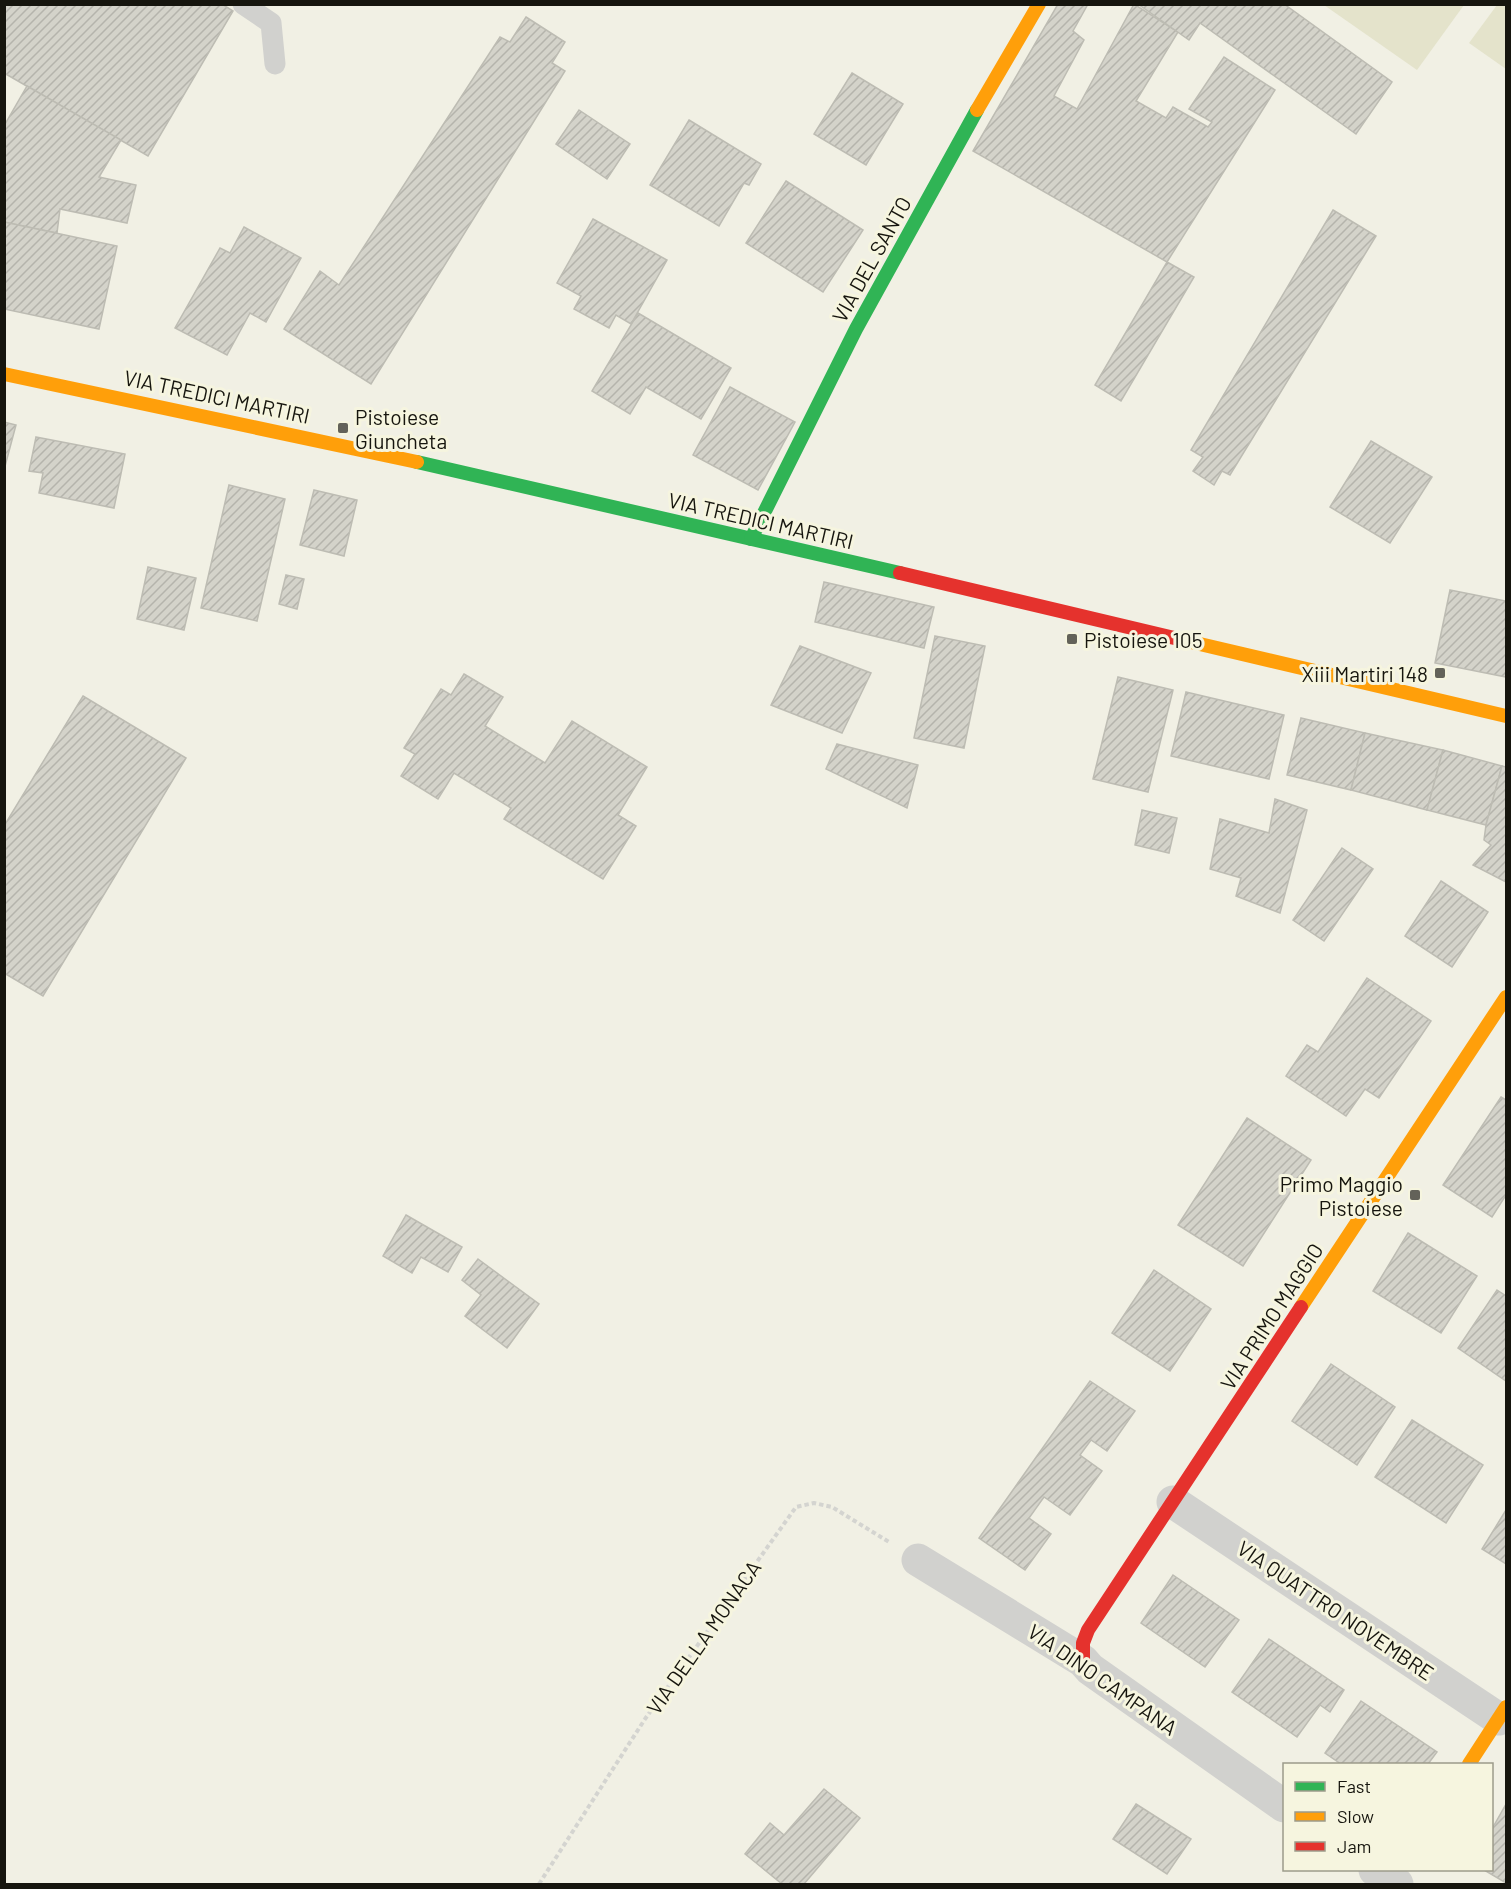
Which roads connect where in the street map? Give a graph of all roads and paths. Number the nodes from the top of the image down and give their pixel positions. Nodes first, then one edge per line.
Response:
1 (243, 4) edge
2 (1039, 4) edge
3 (275, 64) dead end
4 (4, 374) edge
5 (751, 539) junction
6 (1506, 716) edge
7 (1506, 997) edge
8 (1173, 1502) junction
9 (918, 1560) joint
10 (1083, 1661) junction
11 (1503, 1713) edge
12 (1470, 1763) edge
13 (1283, 1805) edge
14 (539, 1884) edge

1 - 3 lane
2 - 5 main road, VIA DEL SANTO
4 - 5 main road, VIA TREDICI MARTIRI
5 - 6 main road, VIA TREDICI MARTIRI
7 - 8 main road, VIA PRIMO MAGGIO
8 - 10 main road, VIA PRIMO MAGGIO
8 - 11 street, VIA QUATTRO NOVEMBRE
9 - 10 street, VIA DINO CAMPANA
9 - 14 path, VIA DELLA MONACA
10 - 13 street, VIA DINO CAMPANA
11 - 12 main road

